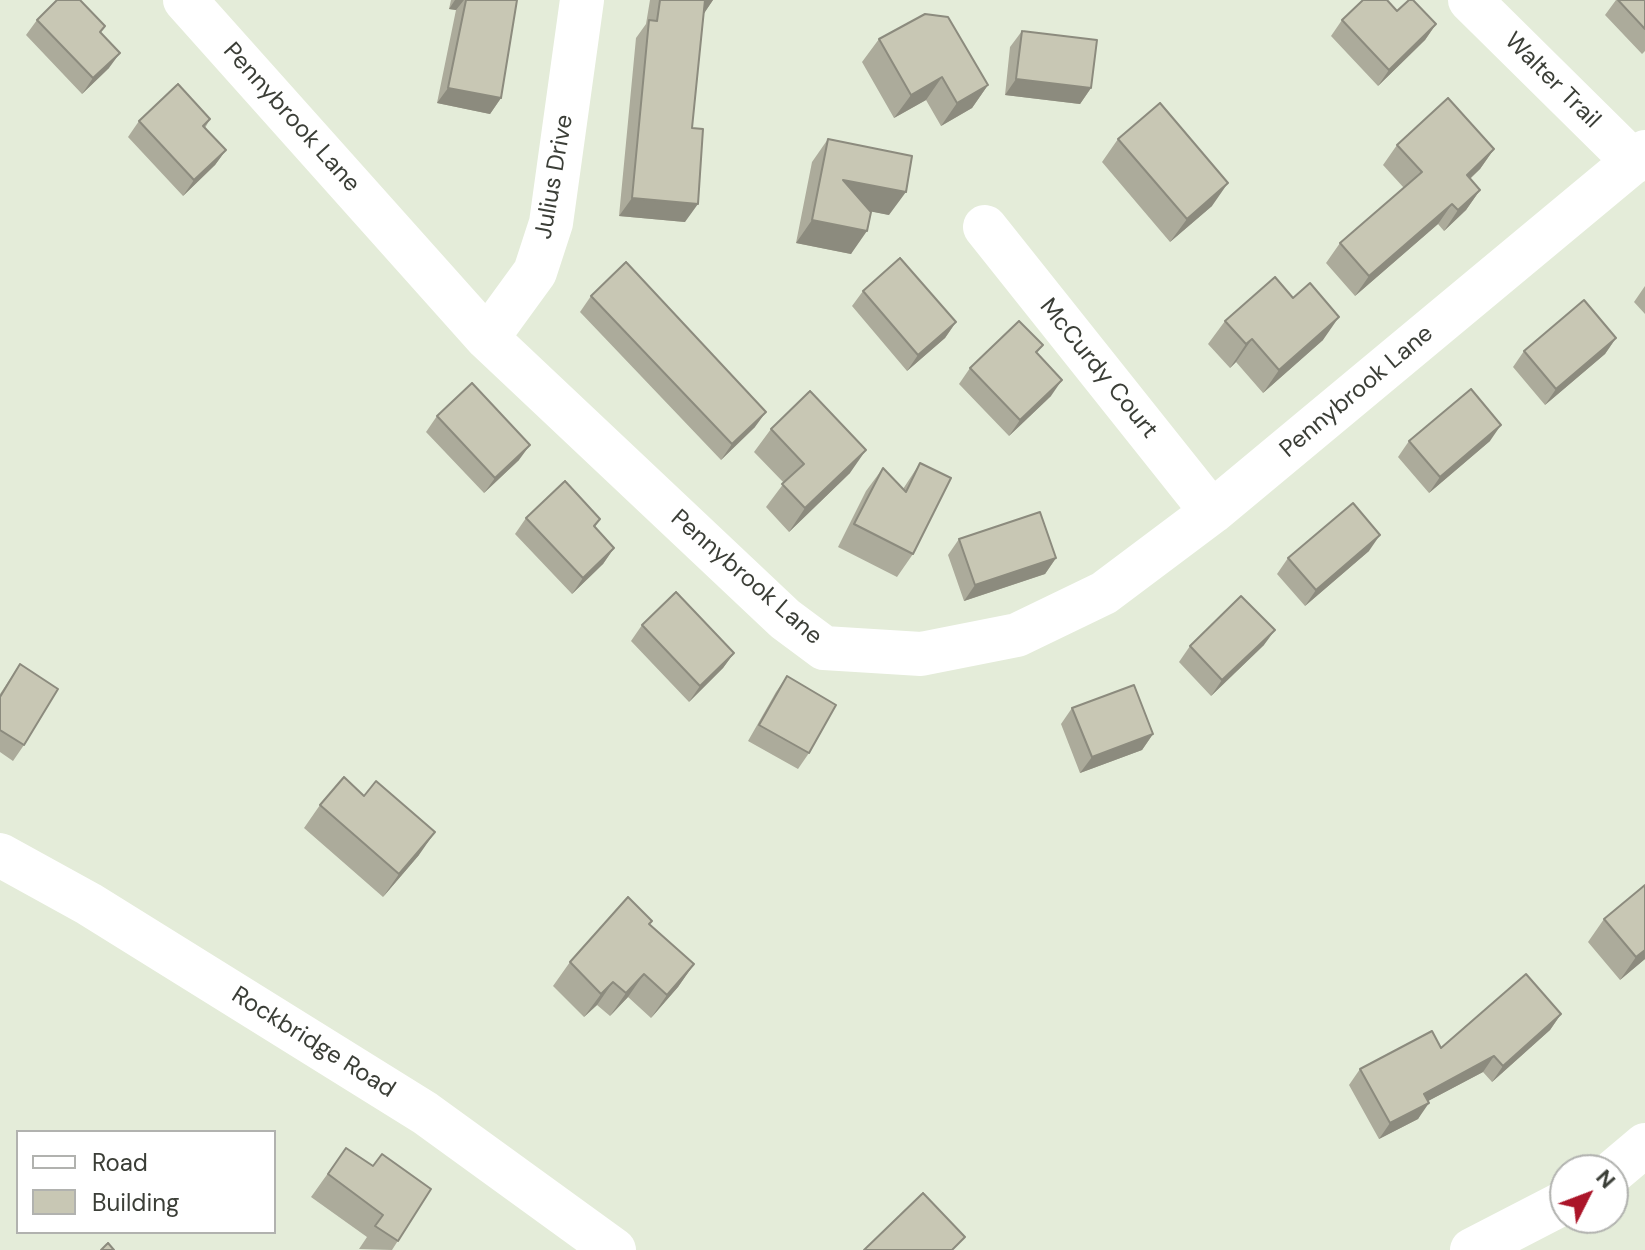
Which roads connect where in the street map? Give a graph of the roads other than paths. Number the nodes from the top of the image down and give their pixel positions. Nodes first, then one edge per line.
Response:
1 (185, 0) edge
2 (582, 0) edge
3 (1470, 0) edge
4 (1639, 157) edge
5 (985, 227) dead end
6 (487, 338) junction
7 (1212, 512) junction
8 (0, 855) edge
9 (1645, 1145) edge
10 (1629, 1158) edge
11 (1549, 1210) edge
12 (614, 1250) edge
13 (1472, 1250) edge

1 - 6 street, Pennybrook Lane
2 - 6 street, Julius Drive
3 - 4 street, Walter Trail
4 - 7 street, Pennybrook Lane
5 - 7 street, McCurdy Court
6 - 7 street, Pennybrook Lane
8 - 12 street, Rockbridge Road
9 - 10 street
11 - 13 street

